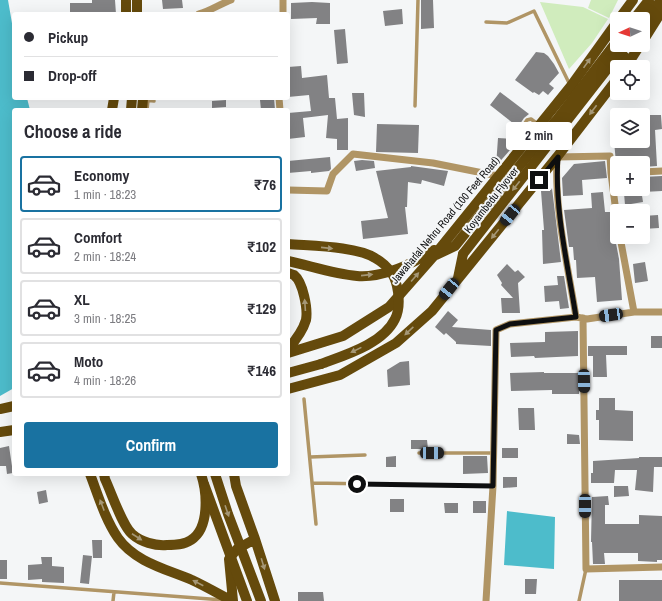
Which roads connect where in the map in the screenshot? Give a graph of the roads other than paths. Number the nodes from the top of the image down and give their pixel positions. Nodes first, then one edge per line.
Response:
1 (126, 0) edge
2 (137, 0) edge
3 (231, 0) edge
4 (283, 0) edge
5 (418, 0) edge
6 (633, 0) edge
7 (649, 0) edge
8 (661, 0) edge
9 (126, 12) edge
10 (137, 12) edge
11 (205, 12) edge
12 (283, 12) edge
13 (624, 12) edge
14 (640, 12) edge
15 (650, 14) edge
16 (661, 15) edge
17 (486, 22) dead end
18 (610, 31) edge
19 (650, 31) edge
20 (605, 38) junction
21 (610, 50) edge
22 (621, 52) edge
23 (624, 60) edge
24 (571, 86) junction
25 (610, 88) edge
26 (154, 101) dead end
27 (144, 102) edge
28 (415, 106) dead end
29 (610, 156) edge
30 (558, 157) junction
31 (662, 171) edge
32 (650, 172) edge
33 (498, 176) junction
34 (290, 190) edge
35 (290, 244) edge
36 (621, 244) edge
37 (441, 246) junction
38 (433, 257) junction
39 (290, 261) edge
40 (290, 274) edge
41 (458, 279) junction
42 (634, 312) junction
43 (662, 312) edge
44 (580, 318) junction
45 (291, 345) edge
46 (290, 352) edge
47 (290, 372) edge
48 (290, 388) edge
49 (304, 399) dead end
50 (12, 407) edge
51 (0, 410) edge
52 (12, 430) edge
53 (0, 432) edge
54 (419, 453) dead end
55 (493, 453) junction
56 (365, 455) dead end
57 (310, 457) junction
58 (91, 476) edge
59 (104, 476) edge
60 (216, 476) edge
61 (234, 476) edge
62 (203, 479) edge
63 (312, 483) junction
64 (493, 486) junction
65 (316, 524) dead end
66 (255, 539) junction
67 (662, 567) edge
68 (586, 569) junction
69 (0, 583) edge
70 (114, 592) junction
71 (113, 601) edge
72 (232, 601) edge
73 (247, 601) edge
74 (261, 601) edge
75 (275, 601) edge
76 (486, 601) edge
77 (579, 601) edge

1 - 9 main road
2 - 10 main road
3 - 11 street
4 - 12 street
5 - 28 lane
6 - 13 main road
7 - 14 main road
8 - 15 main road
16 - 19 main road
17 - 24 lane
18 - 20 main road, Jawaharlal Nehru Road (100 Feet Road)
20 - 23 main road
24 -> 20 main road, Jawaharlal Nehru Road (100 Feet Road)
21 - 38 main road, Koyambedu Flyover, bridge
22 -> 41 main road, Koyambedu Flyover, bridge
24 - 33 main road, Jawaharlal Nehru Road (100 Feet Road)
25 -> 30 main road
26 - 27 lane
29 - 30 street
30 -> 41 main road
30 - 44 street
31 - 32 street
33 - 34 street
33 - 37 main road, Jawaharlal Nehru Road (100 Feet Road)
35 -> 47 main road, bridge
36 - 42 street
37 - 38 main road, Jawaharlal Nehru Road (100 Feet Road)
39 -> 37 main road
46 -> 38 main road, Jawaharlal Nehru Road (100 Feet Road)
45 -> 40 main road
41 -> 48 main road
42 - 43 street
42 - 44 street
44 - 55 street
44 - 68 street
49 - 57 lane
50 - 51 main road
52 - 53 main road
54 - 55 lane
55 - 64 street
56 - 57 lane
57 - 63 lane
72 -> 58 main road
59 -> 62 main road, bridge
60 -> 74 main road, bridge
61 - 66 main road
62 - 73 main road, bridge
63 - 64 lane
63 - 65 lane
64 - 76 street
66 - 72 main road
66 -> 75 main road
67 - 68 street
68 - 77 lane
69 - 70 lane
70 - 71 lane
70 - 72 lane

